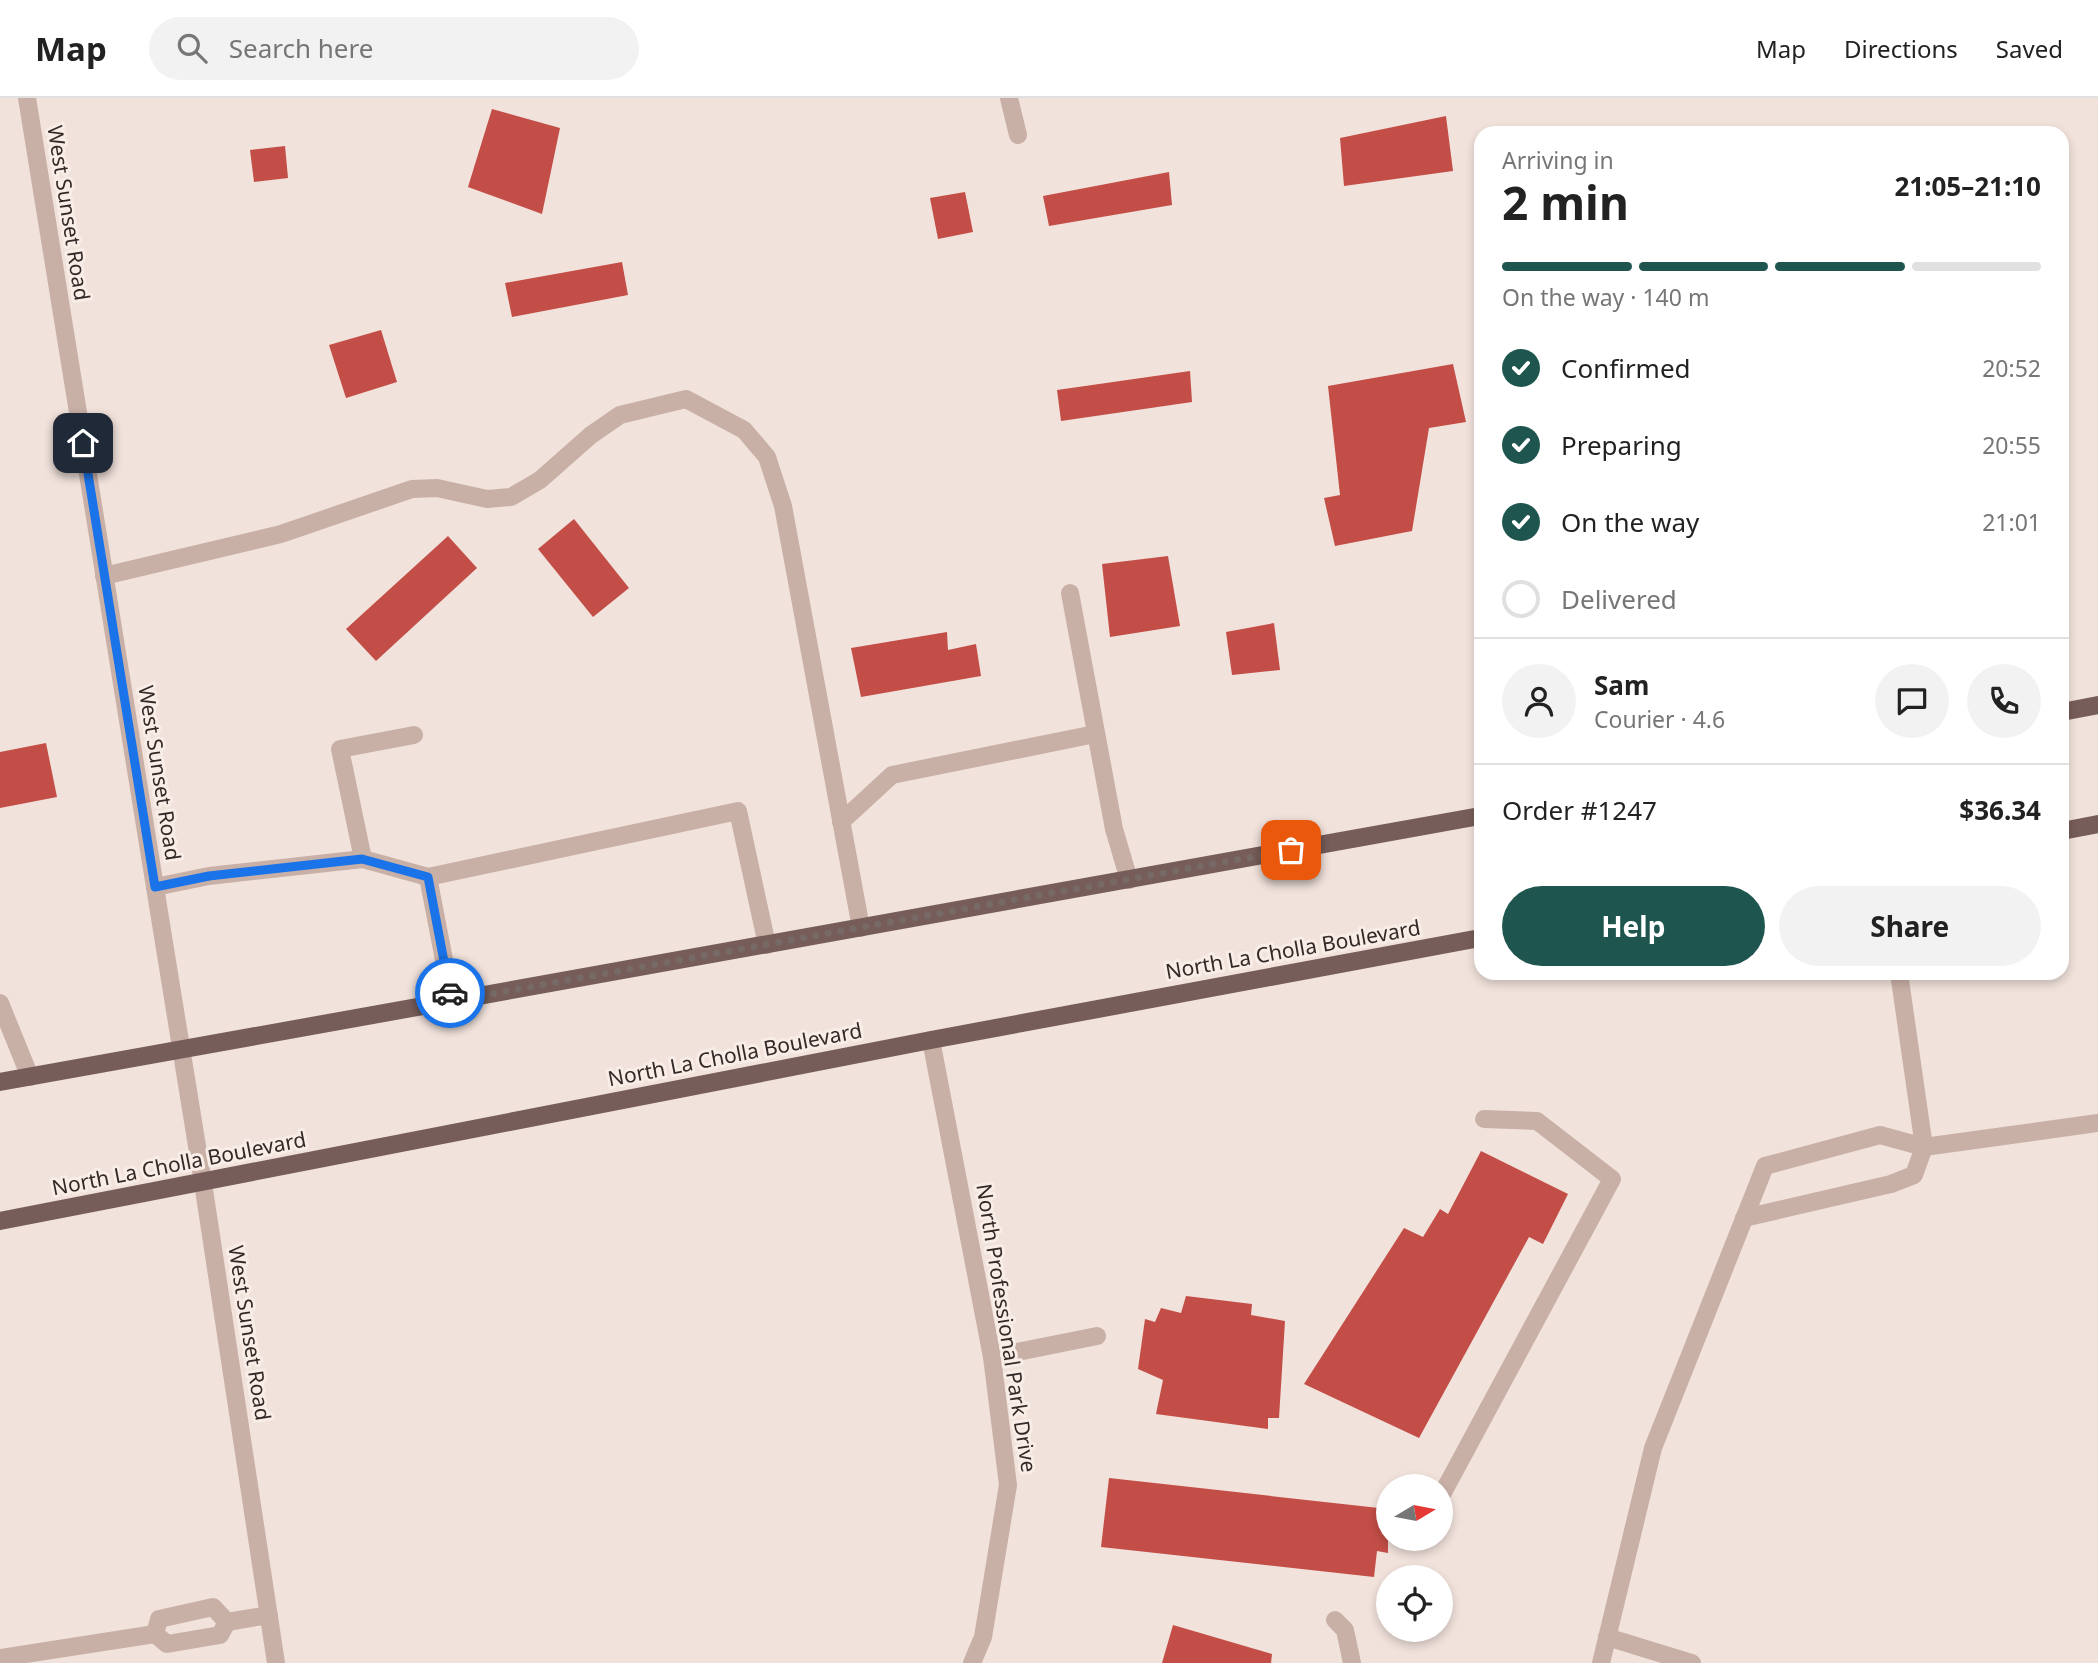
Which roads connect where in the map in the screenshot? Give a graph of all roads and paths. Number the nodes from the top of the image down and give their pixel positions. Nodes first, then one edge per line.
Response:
1 (27, 98) edge
2 (1009, 98) edge
3 (1018, 135) dead end
4 (104, 576) junction
5 (1070, 593) dead end
6 (2098, 705) edge
7 (2069, 711) edge
8 (414, 734) dead end
9 (1095, 734) junction
10 (1474, 817) edge
11 (841, 822) junction
12 (2098, 824) edge
13 (2069, 830) edge
14 (362, 859) junction
15 (428, 877) junction
16 (1129, 880) junction
17 (155, 887) junction
18 (861, 928) junction
19 (1474, 940) edge
20 (767, 945) junction
21 (1900, 980) edge
22 (452, 1001) junction
23 (0, 1003) edge
24 (930, 1040) junction
25 (181, 1050) junction
26 (30, 1077) junction
27 (0, 1082) edge
28 (1484, 1119) dead end
29 (2098, 1123) edge
30 (1924, 1147) junction
31 (203, 1183) junction
32 (1744, 1218) junction
33 (0, 1221) edge
34 (1097, 1336) dead end
35 (992, 1357) junction
36 (1453, 1474) edge
37 (269, 1615) junction
38 (1335, 1620) dead end
39 (227, 1622) junction
40 (155, 1634) junction
41 (1607, 1637) junction
42 (0, 1658) edge
43 (276, 1663) edge
44 (972, 1663) edge
45 (1352, 1663) edge
46 (1601, 1663) edge
47 (1692, 1663) edge

1 - 4 street, West Sunset Road
2 - 3 street
4 - 11 street
4 - 17 street, West Sunset Road
5 - 9 street
6 - 7 main road
8 - 14 street
9 - 11 street
9 - 16 street
10 - 16 main road
11 - 18 street
12 - 13 main road
14 - 15 street
14 - 17 street
15 - 20 street
15 - 22 street
16 - 18 main road
17 - 25 street, West Sunset Road
18 - 20 main road
19 - 24 main road, North La Cholla Boulevard
20 - 22 main road
21 - 30 street
22 - 25 main road
23 - 26 street
24 - 31 main road, North La Cholla Boulevard
24 - 35 street, North Professional Park Drive
25 - 26 main road
25 - 31 street, West Sunset Road
26 - 27 main road
28 - 36 street
29 - 30 street
30 - 32 street
30 - 32 street
31 - 33 main road, North La Cholla Boulevard
31 - 37 street, West Sunset Road
32 - 41 street
34 - 35 street
35 - 44 street, North Professional Park Drive
37 - 39 street
37 - 43 street, West Sunset Road
38 - 45 street
39 - 40 street
39 - 40 street
40 - 42 street
41 - 46 street
41 - 47 street

